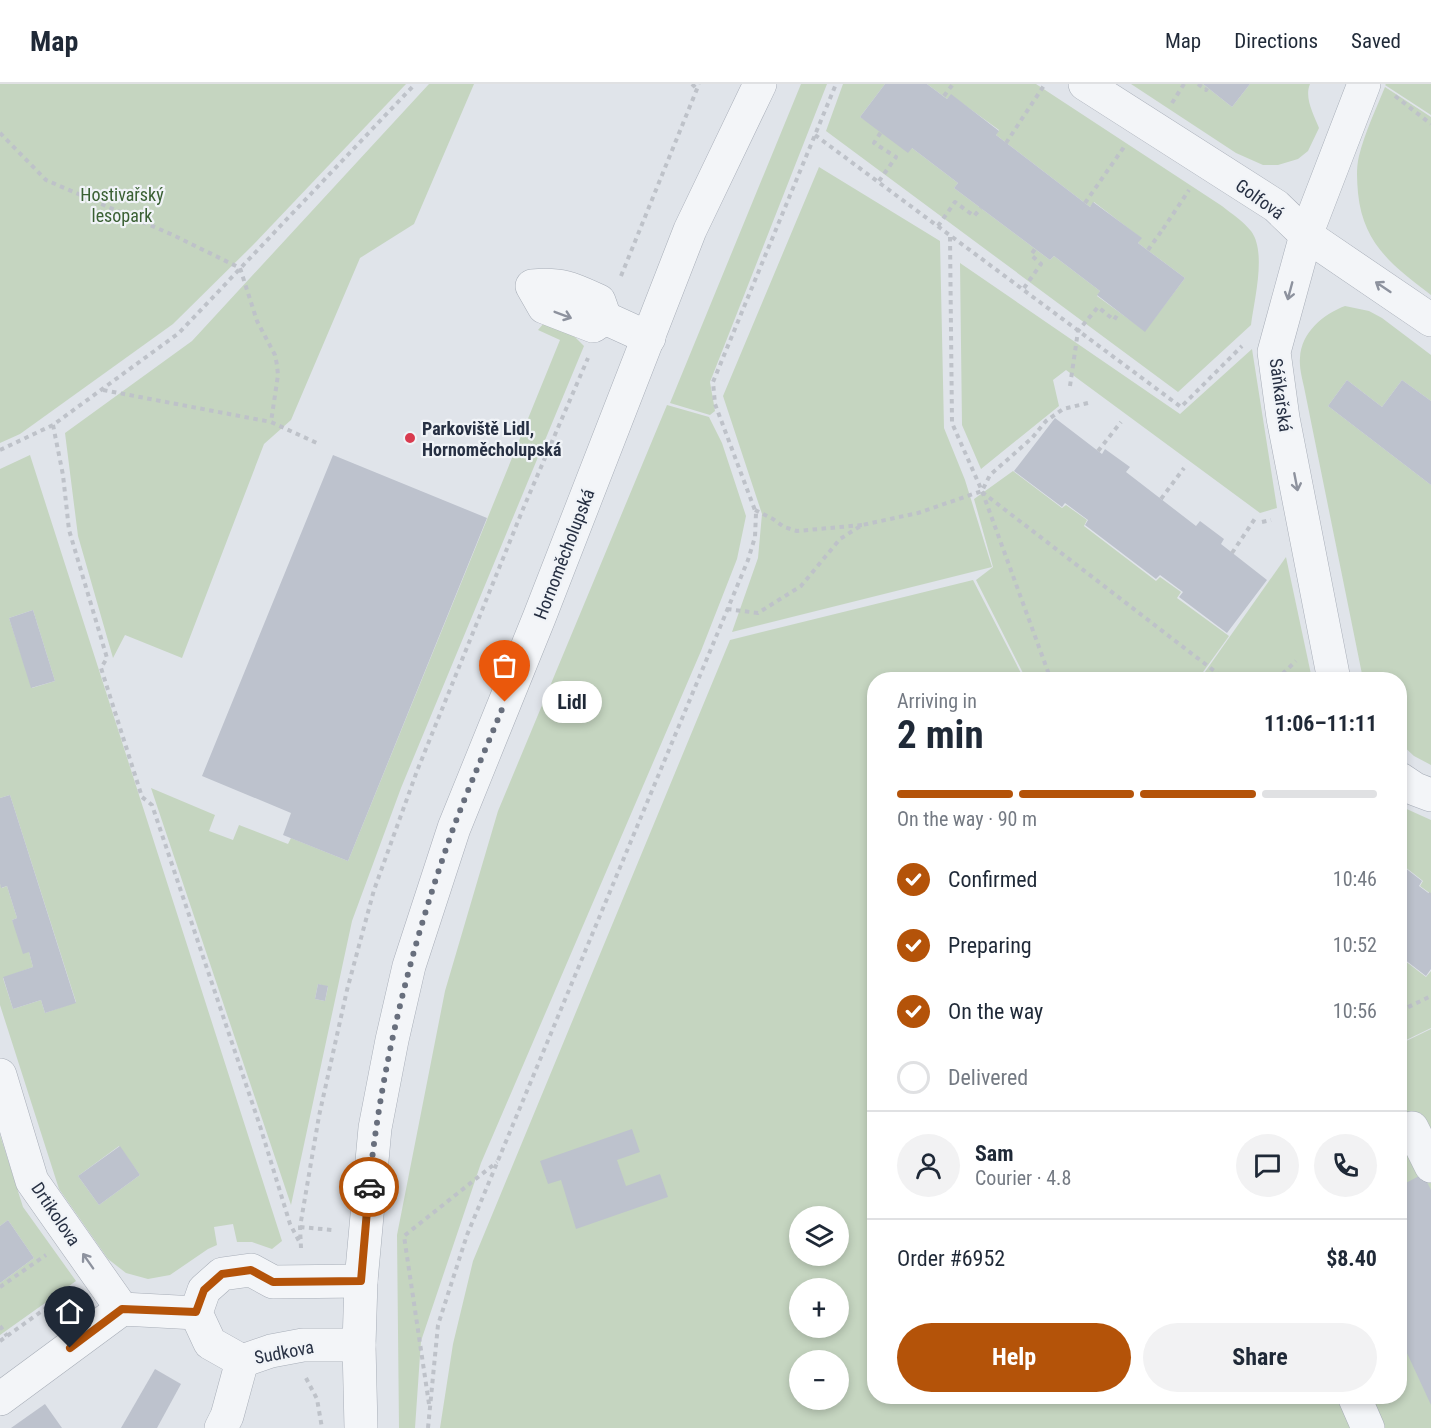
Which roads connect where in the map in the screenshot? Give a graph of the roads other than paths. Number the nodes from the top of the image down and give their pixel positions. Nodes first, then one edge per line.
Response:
1 (760, 84) edge
2 (1085, 84) edge
3 (1364, 84) edge
4 (1306, 235) junction
5 (604, 318) dead end
6 (1431, 320) edge
7 (649, 338) junction
8 (1332, 672) edge
9 (1407, 784) edge
10 (1431, 795) edge
11 (0, 1075) edge
12 (1414, 1125) edge
13 (1431, 1166) edge
14 (361, 1281) junction
15 (122, 1309) junction
16 (196, 1312) junction
17 (359, 1345) junction
18 (242, 1361) junction
19 (0, 1399) edge
20 (1358, 1404) edge
21 (221, 1428) edge
22 (361, 1428) edge
23 (1368, 1428) edge

1 - 7 street, Hornoměcholupská
2 - 4 street, Golfová
3 - 4 street, Sáňkařská
6 -> 4 street, Golfová
4 -> 8 street, Sáňkařská
5 - 7 street
7 - 14 street, Hornoměcholupská
9 - 10 street
15 -> 11 street, Drtikolova
12 - 13 street
14 - 16 street
14 - 17 street, Hornoměcholupská
15 - 16 street
15 - 19 street
16 - 18 street, Sudkova
17 - 18 street, Sudkova
17 - 22 street, Hornoměcholupská
18 - 21 street
20 - 23 street

